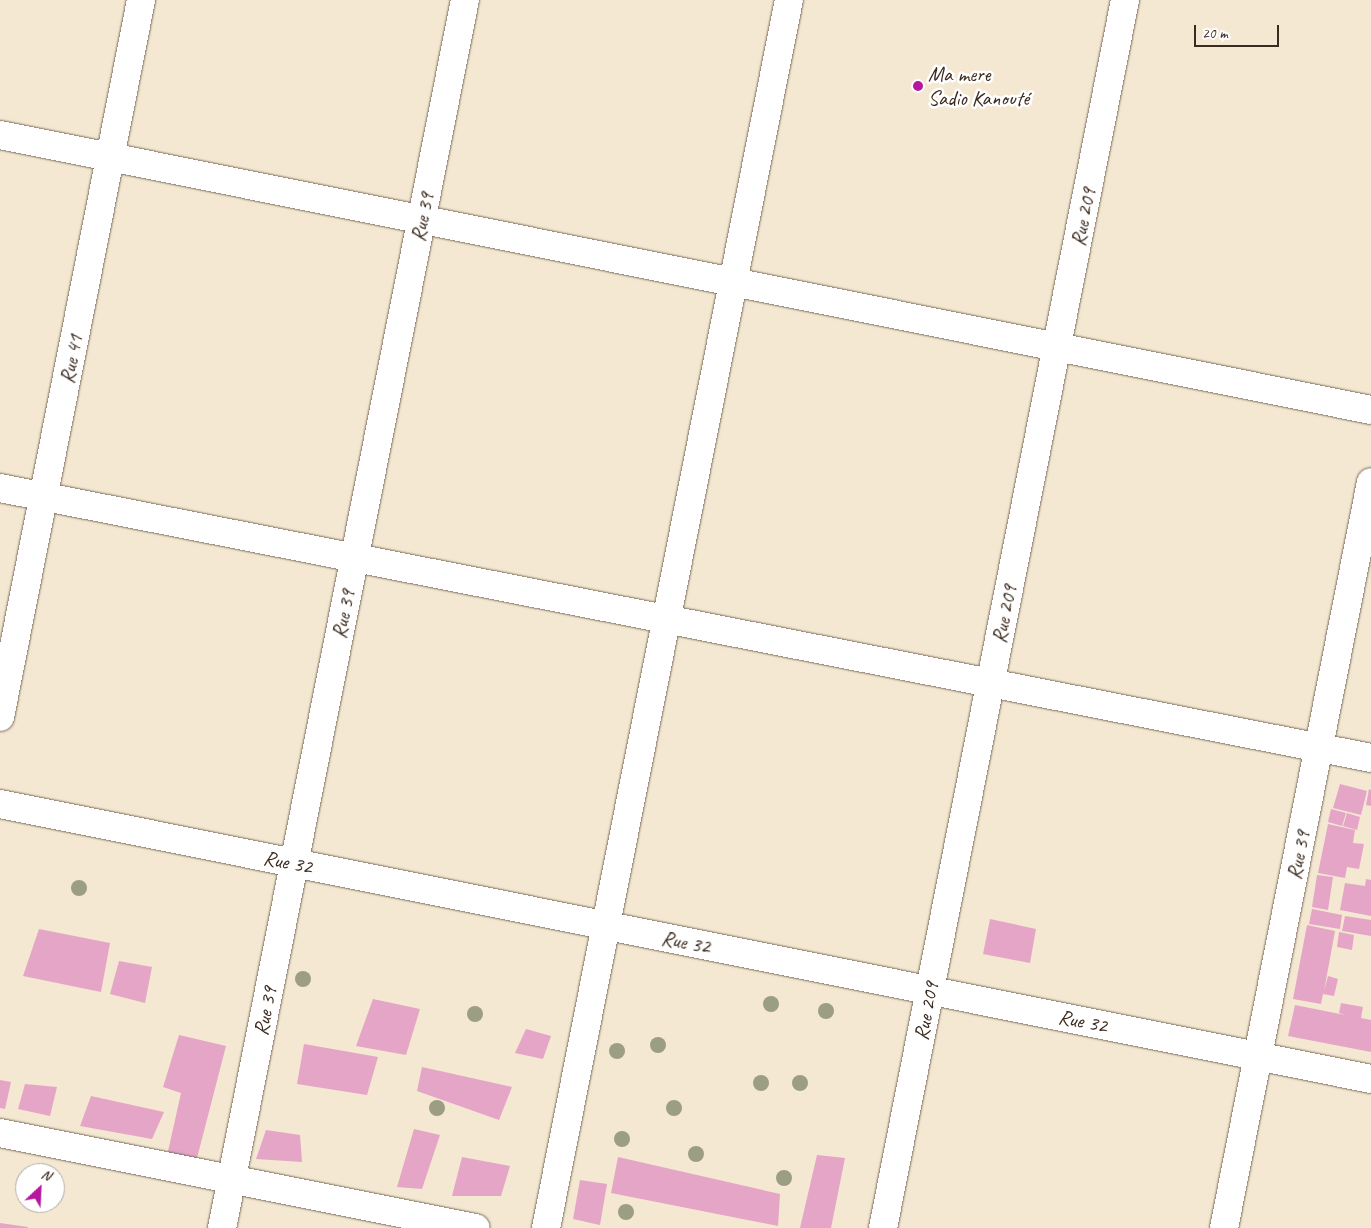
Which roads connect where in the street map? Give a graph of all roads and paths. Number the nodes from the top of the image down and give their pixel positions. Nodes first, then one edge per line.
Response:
1 (141, 0) edge
2 (465, 0) edge
3 (788, 0) edge
4 (1125, 0) edge
5 (0, 135) edge
6 (110, 158) junction
7 (422, 220) junction
8 (733, 282) junction
9 (1057, 347) junction
10 (1371, 410) edge
11 (1371, 482) edge
12 (0, 488) edge
13 (44, 497) junction
14 (355, 558) junction
15 (666, 619) junction
16 (990, 683) junction
17 (0, 717) edge
18 (1319, 748) junction
19 (1371, 758) edge
20 (0, 804) edge
21 (294, 864) junction
22 (606, 926) junction
23 (930, 991) junction
24 (1258, 1056) junction
25 (1371, 1079) edge
26 (0, 1133) edge
27 (232, 1179) junction
28 (222, 1228) edge
29 (476, 1228) edge
30 (546, 1228) edge
31 (883, 1228) edge
32 (1224, 1228) edge

1 - 6 street, Rue 41
2 - 7 street, Rue 39
3 - 8 street
4 - 9 street, Rue 209
5 - 6 street
6 - 7 street
6 - 13 street, Rue 41
7 - 8 street
7 - 14 street, Rue 39
8 - 9 street
8 - 15 street
9 - 10 street
9 - 16 street, Rue 209
11 - 18 street, Rue 39
12 - 13 street
13 - 14 street
13 - 17 street, Rue 41
14 - 15 street
14 - 21 street, Rue 39
15 - 16 street
15 - 22 street
16 - 18 street
16 - 23 street, Rue 209
18 - 19 street
18 - 24 street, Rue 39
20 - 21 street, Rue 32
21 - 22 street, Rue 32
21 - 27 street, Rue 39
22 - 23 street, Rue 32
22 - 30 street
23 - 24 street, Rue 32
23 - 31 street, Rue 209
24 - 25 street, Rue 32
24 - 32 street, Rue 39
26 - 27 street
27 - 28 street, Rue 39
27 - 29 street

